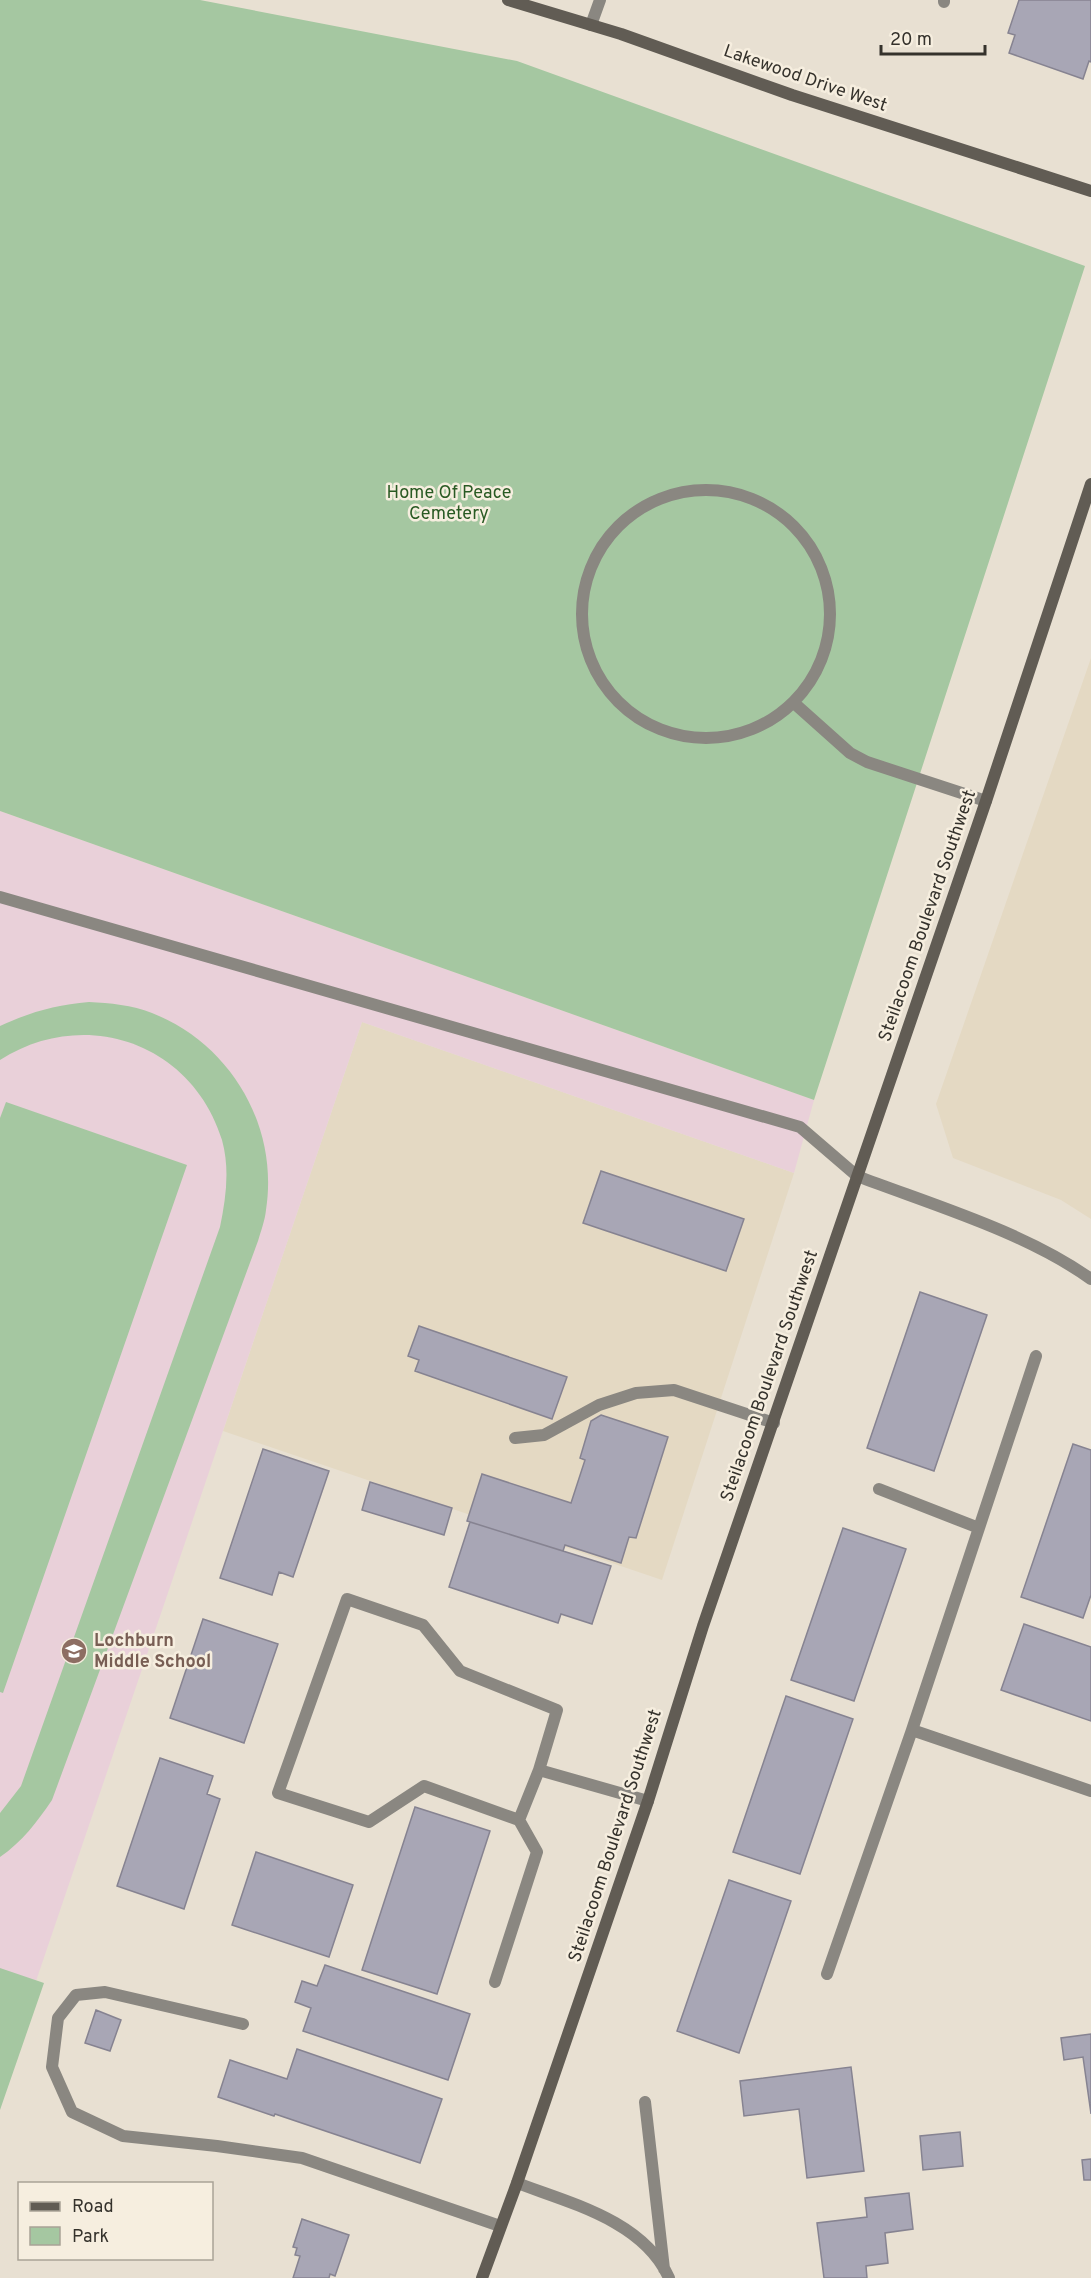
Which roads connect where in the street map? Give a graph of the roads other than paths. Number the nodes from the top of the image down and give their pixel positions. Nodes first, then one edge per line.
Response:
1 (508, 0) edge
2 (600, 0) edge
3 (591, 25) junction
4 (1091, 191) edge
5 (1091, 484) edge
6 (794, 703) junction
7 (986, 801) junction
8 (0, 897) edge
9 (857, 1176) junction
10 (1091, 1279) edge
11 (1036, 1356) dead end
12 (774, 1424) junction
13 (515, 1438) dead end
14 (879, 1489) dead end
15 (980, 1528) junction
16 (912, 1730) junction
17 (538, 1770) junction
18 (1091, 1791) edge
19 (648, 1801) junction
20 (519, 1820) junction
21 (827, 1974) dead end
22 (495, 1982) dead end
23 (243, 2024) dead end
24 (645, 2102) dead end
25 (517, 2183) junction
26 (500, 2226) junction
27 (667, 2274) edge
28 (482, 2278) edge

1 - 3 main road, Lakewood Drive West
2 - 3 street
3 - 4 main road, Lakewood Drive West
5 - 7 main road, Steilacoom Boulevard Southwest
6 - 6 street
6 - 7 street
7 - 9 main road, Steilacoom Boulevard Southwest
8 - 9 street
9 - 10 street
9 - 12 main road, Steilacoom Boulevard Southwest
11 - 15 street
12 - 13 street
12 - 19 main road, Steilacoom Boulevard Southwest
14 - 15 street
15 - 16 street
16 - 18 street
16 - 21 street
17 - 19 street
17 - 20 street
17 - 20 street
19 - 25 main road, Steilacoom Boulevard Southwest
20 - 22 street
23 - 26 street
24 - 27 street
25 - 26 main road, Steilacoom Boulevard Southwest
25 - 27 street
26 - 28 main road, Steilacoom Boulevard Southwest

